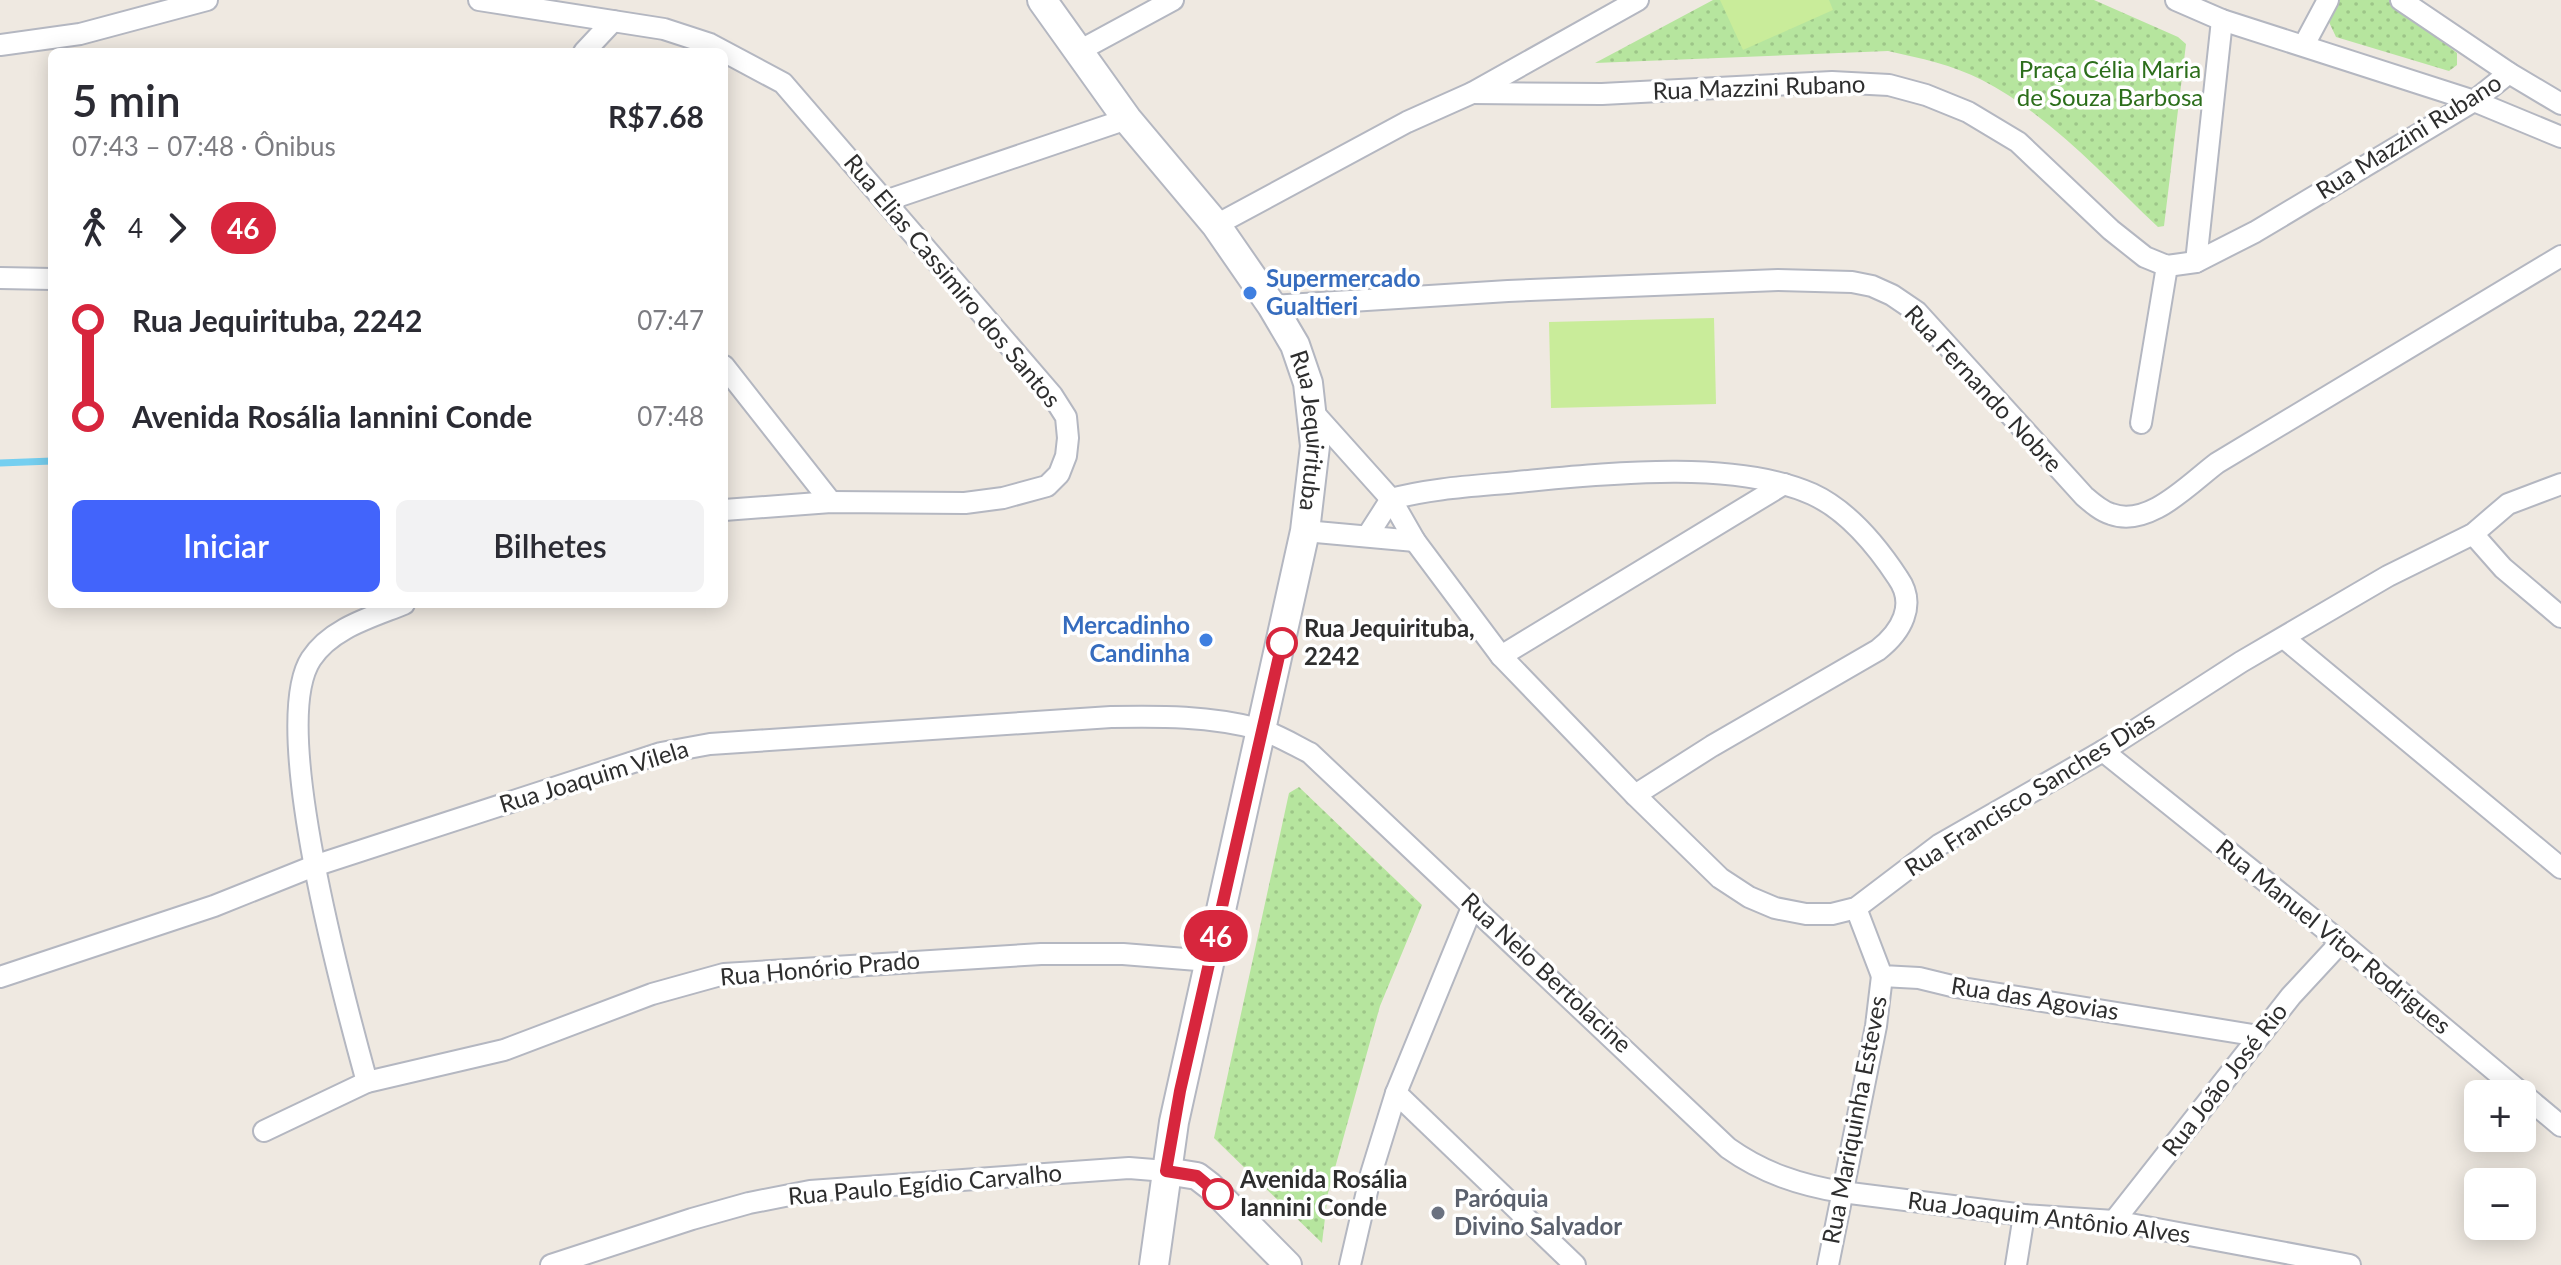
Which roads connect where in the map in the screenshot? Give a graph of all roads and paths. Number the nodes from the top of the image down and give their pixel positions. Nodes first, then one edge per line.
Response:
1 (207, 0) edge
2 (479, 0) edge
3 (1042, 0) edge
4 (1173, 0) edge
5 (1638, 0) edge
6 (2176, 0) edge
7 (2328, 0) edge
8 (2401, 0) edge
9 (2222, 20) junction
10 (613, 21) junction
11 (0, 45) edge
12 (2304, 45) junction
13 (588, 48) edge
14 (717, 48) edge
15 (1077, 52) junction
16 (728, 54) edge
17 (2509, 73) junction
18 (2561, 84) edge
19 (1472, 93) junction
20 (2540, 93) junction
21 (2474, 101) junction
22 (2561, 104) edge
23 (1127, 119) junction
24 (2561, 137) edge
25 (885, 201) junction
26 (1216, 225) junction
27 (2561, 256) edge
28 (2196, 262) junction
29 (2167, 266) junction
30 (0, 278) edge
31 (48, 279) edge
32 (1272, 306) junction
33 (728, 371) edge
34 (1313, 412) junction
35 (2141, 423) dead end
36 (1784, 484) junction
37 (2561, 484) edge
38 (1391, 499) junction
39 (831, 502) junction
40 (728, 510) edge
41 (1305, 531) junction
42 (2473, 534) junction
43 (1368, 535) junction
44 (1415, 541) junction
45 (395, 608) edge
46 (2561, 617) edge
47 (2284, 638) junction
48 (1501, 656) junction
49 (1261, 730) junction
50 (2103, 751) junction
51 (1635, 795) junction
52 (314, 866) junction
53 (2561, 868) edge
54 (1473, 905) junction
55 (1856, 908) junction
56 (2341, 942) junction
57 (1210, 961) junction
58 (1882, 976) junction
59 (0, 977) edge
60 (2259, 1036) junction
61 (367, 1082) junction
62 (1396, 1093) junction
63 (2561, 1126) edge
64 (264, 1131) dead end
65 (1166, 1171) junction
66 (1842, 1192) junction
67 (2024, 1215) junction
68 (2114, 1221) junction
69 (551, 1265) edge
70 (1154, 1265) edge
71 (1288, 1265) edge
72 (1350, 1265) edge
73 (1575, 1265) edge
74 (1828, 1265) edge
75 (2016, 1265) edge
76 (2350, 1265) edge

1 - 11 street
2 - 10 street, Rua Elias Cassimiro dos Santos
3 - 15 main road, Rua Jequirituba
4 - 15 street
5 - 19 street
6 - 9 street
7 - 12 street
8 - 17 street
9 - 12 street
9 - 28 street
10 - 13 street
10 - 14 street, Rua Elias Cassimiro dos Santos
12 - 21 street
15 - 23 main road, Rua Jequirituba
16 - 25 street, Rua Elias Cassimiro dos Santos
17 - 20 street
17 - 21 street, Rua Mazzini Rubano
18 - 20 street
19 - 26 street
19 - 29 street, Rua Mazzini Rubano
20 - 22 street
21 - 24 street
21 - 28 street, Rua Mazzini Rubano
23 - 25 street
23 - 26 main road, Rua Jequirituba
25 - 39 street, Rua Elias Cassimiro dos Santos
26 - 32 main road, Rua Jequirituba
27 - 32 street, Rua Fernando Nobre
28 - 29 street, Rua Mazzini Rubano
29 - 35 street
30 - 31 street
32 - 34 main road, Rua Jequirituba
33 - 39 street
34 - 38 street, Rua Francisco Sanches Dias
34 - 41 main road, Rua Jequirituba
36 - 38 street
36 - 48 street
36 - 51 street
37 - 42 street, Rua Francisco Sanches Dias
38 - 43 street
38 - 44 street, Rua Francisco Sanches Dias
39 - 40 street, Rua Elias Cassimiro dos Santos
41 - 43 street
41 - 49 main road, Rua Jequirituba
42 - 46 street
42 - 47 street, Rua Francisco Sanches Dias
43 - 44 street
44 - 48 street, Rua Francisco Sanches Dias
45 - 52 street
47 - 50 street, Rua Francisco Sanches Dias
47 - 53 street
48 - 51 street, Rua Francisco Sanches Dias
49 - 52 street, Rua Joaquim Vilela
49 - 54 street, Rua Nelo Bertolacine
49 - 57 main road, Rua Jequirituba
50 - 55 street, Rua Francisco Sanches Dias
50 - 56 street, Rua Manuel Vitor Rodrigues
51 - 55 street, Rua Francisco Sanches Dias
52 - 59 street, Rua Joaquim Vilela
52 - 61 street
54 - 62 street
54 - 66 street, Rua Nelo Bertolacine
55 - 58 street
56 - 60 street, Rua João José Rio
56 - 63 street, Rua Manuel Vitor Rodrigues
57 - 61 street, Rua Honório Prado
57 - 65 main road, Rua Jequirituba
58 - 60 street, Rua das Agovias
58 - 66 street, Rua Mariquinha Esteves
60 - 68 street, Rua João José Rio
61 - 64 street, Rua Honório Prado
62 - 72 street
62 - 73 street
65 - 69 street, Rua Paulo Egídio Carvalho
65 - 70 main road, Rua Jequirituba
65 - 71 street
66 - 67 street, Rua Joaquim Antônio Alves
66 - 74 street, Rua Mariquinha Esteves
67 - 68 street, Rua Joaquim Antônio Alves
67 - 75 street
68 - 76 street, Rua Joaquim Antônio Alves

